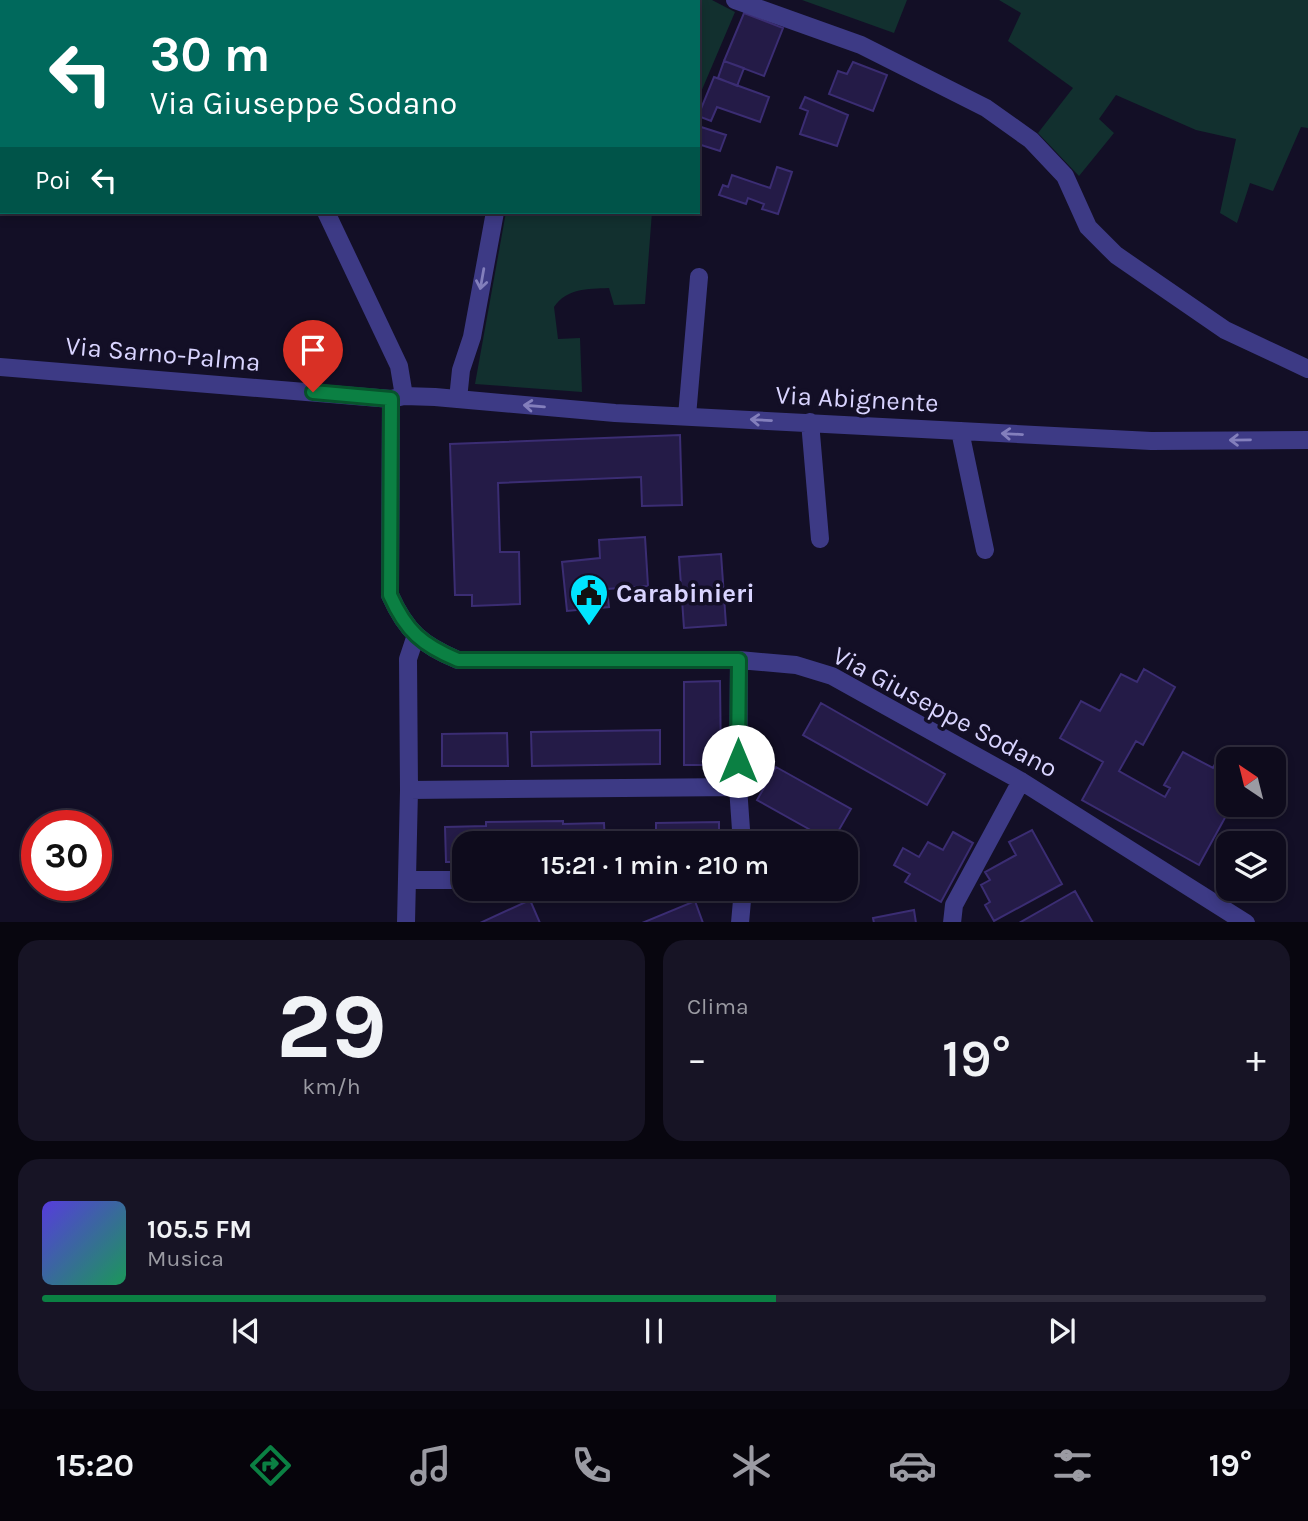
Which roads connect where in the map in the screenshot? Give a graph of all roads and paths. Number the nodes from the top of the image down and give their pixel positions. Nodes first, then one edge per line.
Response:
1 (735, 0) edge
2 (327, 214) edge
3 (495, 214) edge
4 (699, 277) dead end
5 (0, 367) edge
6 (1308, 369) edge
7 (398, 397) junction
8 (458, 399) junction
9 (687, 416) junction
10 (810, 422) junction
11 (960, 430) junction
12 (1308, 440) edge
13 (820, 540) dead end
14 (985, 551) dead end
15 (416, 635) junction
16 (739, 660) junction
17 (1021, 780) junction
18 (738, 787) junction
19 (409, 790) junction
20 (741, 831) edge
21 (407, 880) junction
22 (452, 880) edge
23 (742, 901) edge
24 (406, 922) edge
25 (740, 922) edge
26 (952, 922) edge
27 (1246, 922) edge

1 - 6 street
2 - 7 street, Via Giuseppe Sodano
3 -> 8 street
4 - 9 street
5 - 7 street, Via Sarno-Palma
7 - 8 street, Via Abignente
7 - 15 street, Via Giuseppe Sodano
9 -> 8 street, Via Abignente
10 -> 9 street, Via Abignente
10 - 11 street, Via Abignente
10 - 13 street
12 -> 11 street, Via Abignente
11 - 14 street
15 - 16 street, Via Giuseppe Sodano
15 - 19 street
16 - 17 street, Via Giuseppe Sodano
16 - 18 street
17 - 26 street
17 - 27 street, Via Giuseppe Sodano
18 - 19 street
18 - 20 street
19 - 21 street
21 - 22 street
21 - 24 street
23 - 25 street

